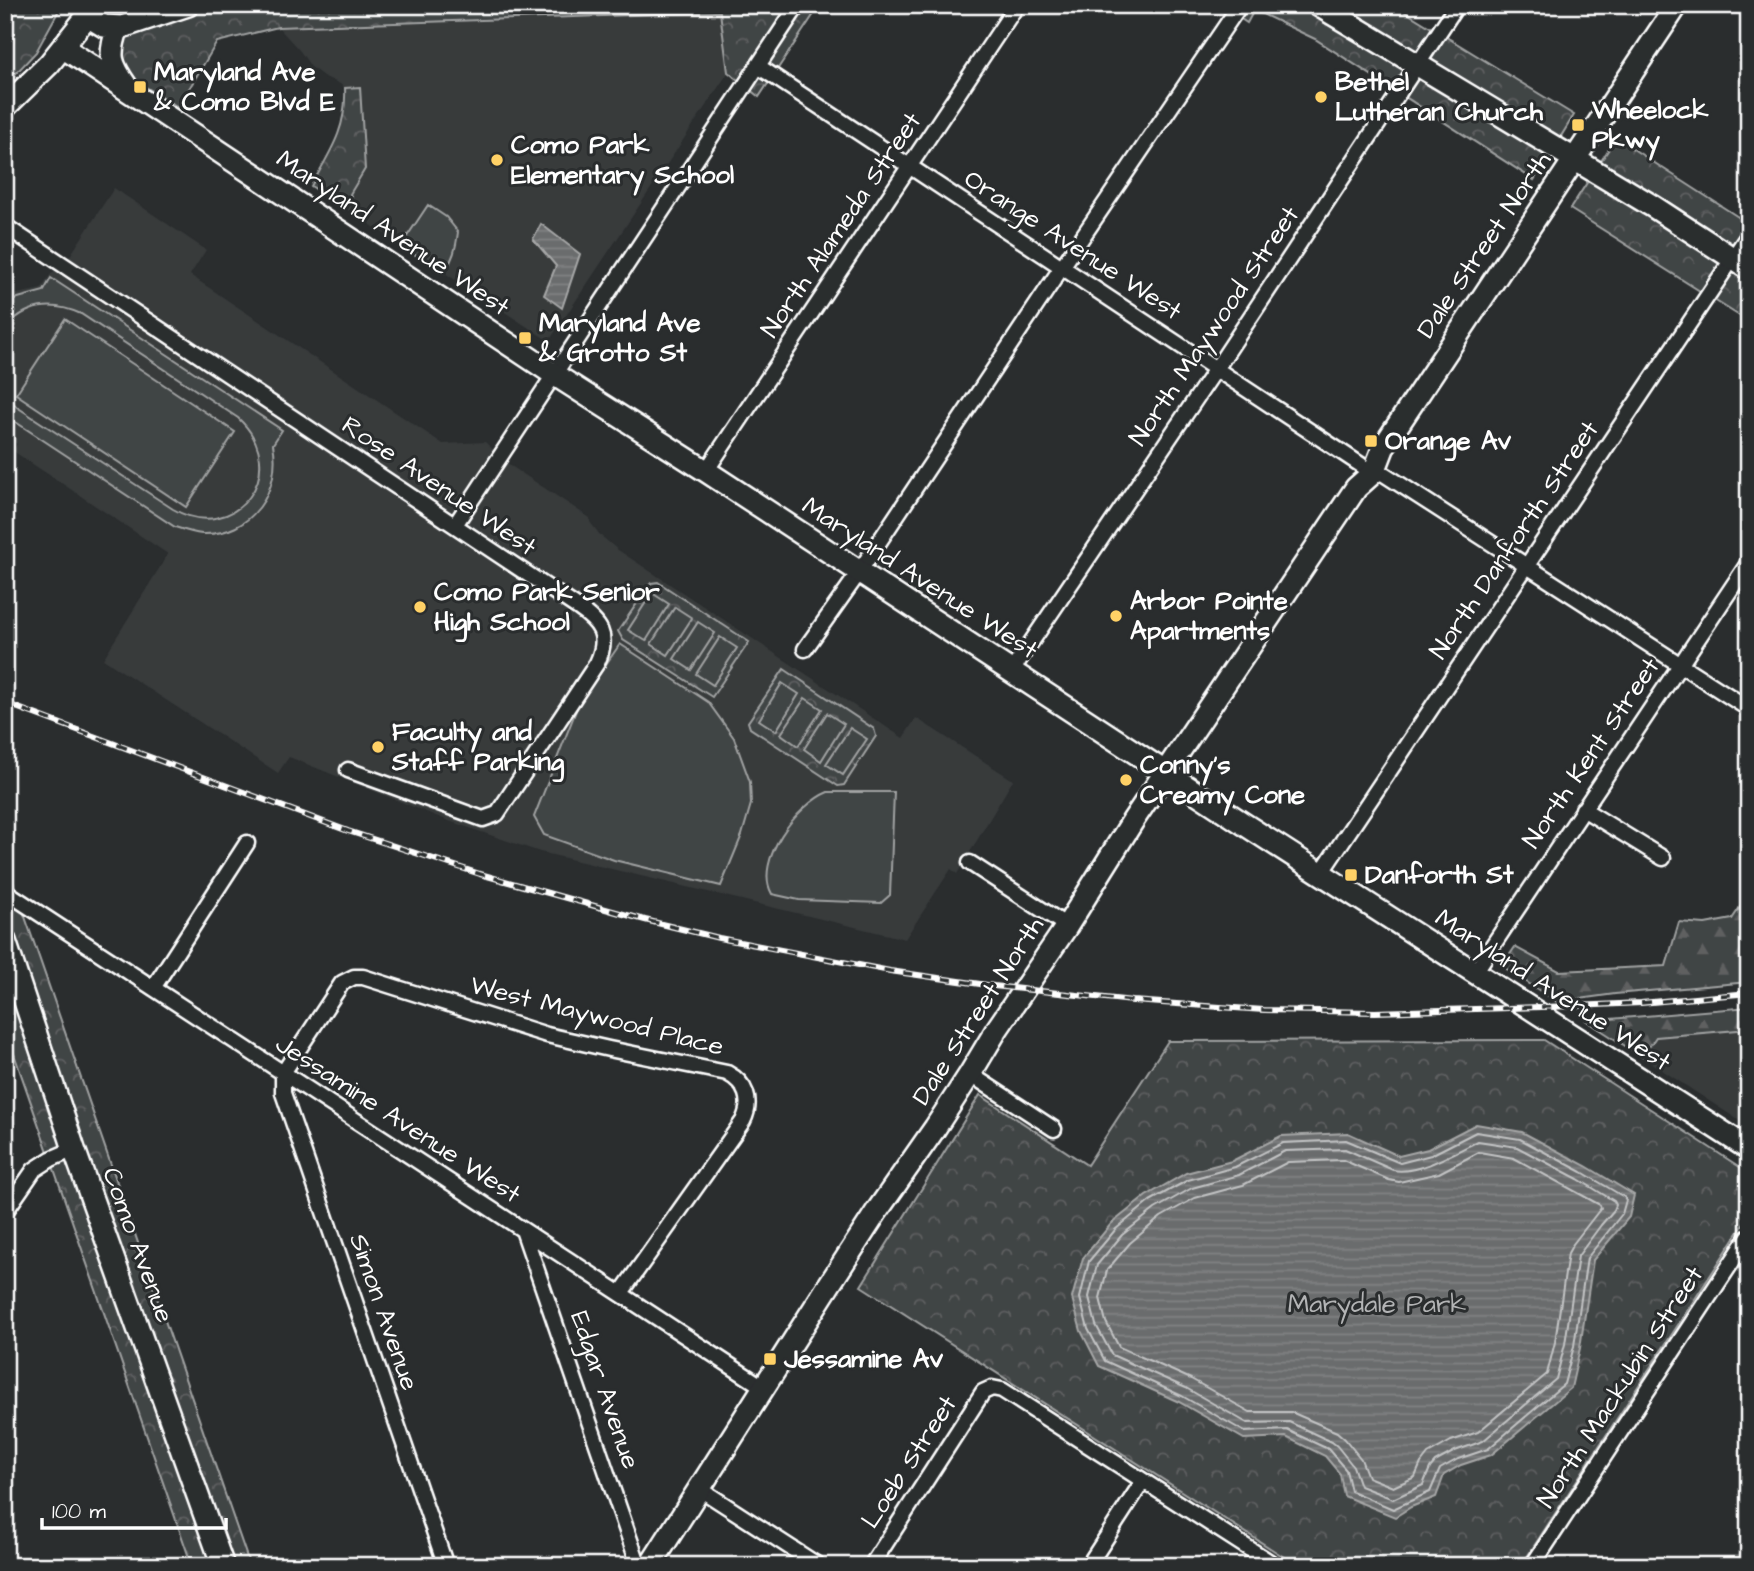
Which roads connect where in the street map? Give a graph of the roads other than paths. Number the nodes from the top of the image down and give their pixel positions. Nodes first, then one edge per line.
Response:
1 (188, 5) edge
2 (798, 5) edge
3 (1017, 5) edge
4 (1240, 5) edge
5 (1318, 5) edge
6 (1457, 5) edge
7 (1677, 5) edge
8 (88, 9) edge
9 (118, 27) junction
10 (64, 48) junction
11 (1418, 64) junction
12 (758, 66) junction
13 (130, 92) junction
14 (5, 107) edge
15 (1574, 159) junction
16 (909, 166) junction
17 (5, 226) edge
18 (1749, 234) edge
19 (1741, 264) edge
20 (1062, 267) junction
21 (1216, 369) junction
22 (555, 375) junction
23 (1367, 469) junction
24 (706, 471) junction
25 (455, 526) junction
26 (1749, 562) edge
27 (1526, 565) junction
28 (859, 572) junction
29 (805, 649) dead end
30 (1680, 665) junction
31 (1011, 672) junction
32 (1749, 709) edge
33 (348, 770) dead end
34 (1165, 772) junction
35 (1583, 809) junction
36 (247, 844) dead end
37 (1663, 858) dead end
38 (970, 863) dead end
39 (1321, 873) junction
40 (5, 891) edge
41 (1067, 926) junction
42 (5, 941) edge
43 (1475, 972) junction
44 (153, 988) junction
45 (283, 1073) junction
46 (970, 1074) junction
47 (1054, 1129) dead end
48 (74, 1149) junction
49 (1749, 1149) edge
50 (5, 1212) edge
51 (523, 1230) junction
52 (1749, 1236) edge
53 (621, 1293) junction
54 (763, 1387) junction
55 (1143, 1481) junction
56 (700, 1489) junction
57 (1749, 1561) edge
58 (223, 1566) edge
59 (446, 1566) edge
60 (639, 1566) edge
61 (650, 1566) edge
62 (819, 1566) edge
63 (871, 1566) edge
64 (1088, 1566) edge
65 (1276, 1566) edge
66 (1532, 1566) edge
67 (1746, 1566) edge

1 - 9 street
2 - 12 street
3 - 16 street, North Alameda Street
4 - 20 street
5 - 11 street
6 - 11 street, North Maywood Street
7 - 15 street, Dale Street North
8 - 9 street
8 - 10 street
9 - 13 street
10 - 13 street, Maryland Avenue West
10 - 14 street
11 - 15 street
11 - 21 street, North Maywood Street
12 - 16 street, Orange Avenue West
12 - 22 street
13 - 22 street, Maryland Avenue West
15 - 19 street
15 - 23 street, Dale Street North
16 - 20 street, Orange Avenue West
16 - 24 street, North Alameda Street
17 - 25 street, Rose Avenue West
18 - 19 street, North Danforth Street
19 - 27 street, North Danforth Street
20 - 21 street, Orange Avenue West
20 - 28 street
21 - 23 street, Orange Avenue West
21 - 31 street, North Maywood Street
22 - 24 street, Maryland Avenue West
22 - 25 street
23 - 27 street, Orange Avenue West
23 - 34 street, Dale Street North
24 - 28 street, Maryland Avenue West
25 - 33 street, Rose Avenue West
26 - 30 street, North Kent Street
27 - 30 street, Orange Avenue West
27 - 39 street, North Danforth Street
28 - 29 street
28 - 31 street, Maryland Avenue West
30 - 32 street, Orange Avenue West
30 - 35 street, North Kent Street
31 - 34 street, Maryland Avenue West
34 - 39 street, Maryland Avenue West
34 - 41 street, Dale Street North
35 - 37 street
35 - 43 street, North Kent Street
36 - 44 street
38 - 41 street
39 - 43 street, Maryland Avenue West
40 - 44 street, Jessamine Avenue West
41 - 46 street, Dale Street North
42 - 48 street, Como Avenue
43 - 49 street, Maryland Avenue West
44 - 45 street, Jessamine Avenue West
45 - 51 street, Jessamine Avenue West
45 - 53 street, West Maywood Place
45 - 59 street, Simon Avenue
46 - 47 street
46 - 54 street, Dale Street North
48 - 50 street
48 - 58 street, Como Avenue
51 - 53 street, Jessamine Avenue West
51 - 60 street, Edgar Avenue
52 - 66 street, North Mackubin Street
53 - 54 street, Jessamine Avenue West
54 - 56 street, Dale Street North
55 - 63 street, Loeb Street
55 - 64 street
55 - 65 street
56 - 61 street, Dale Street North
56 - 62 street
57 - 67 street

